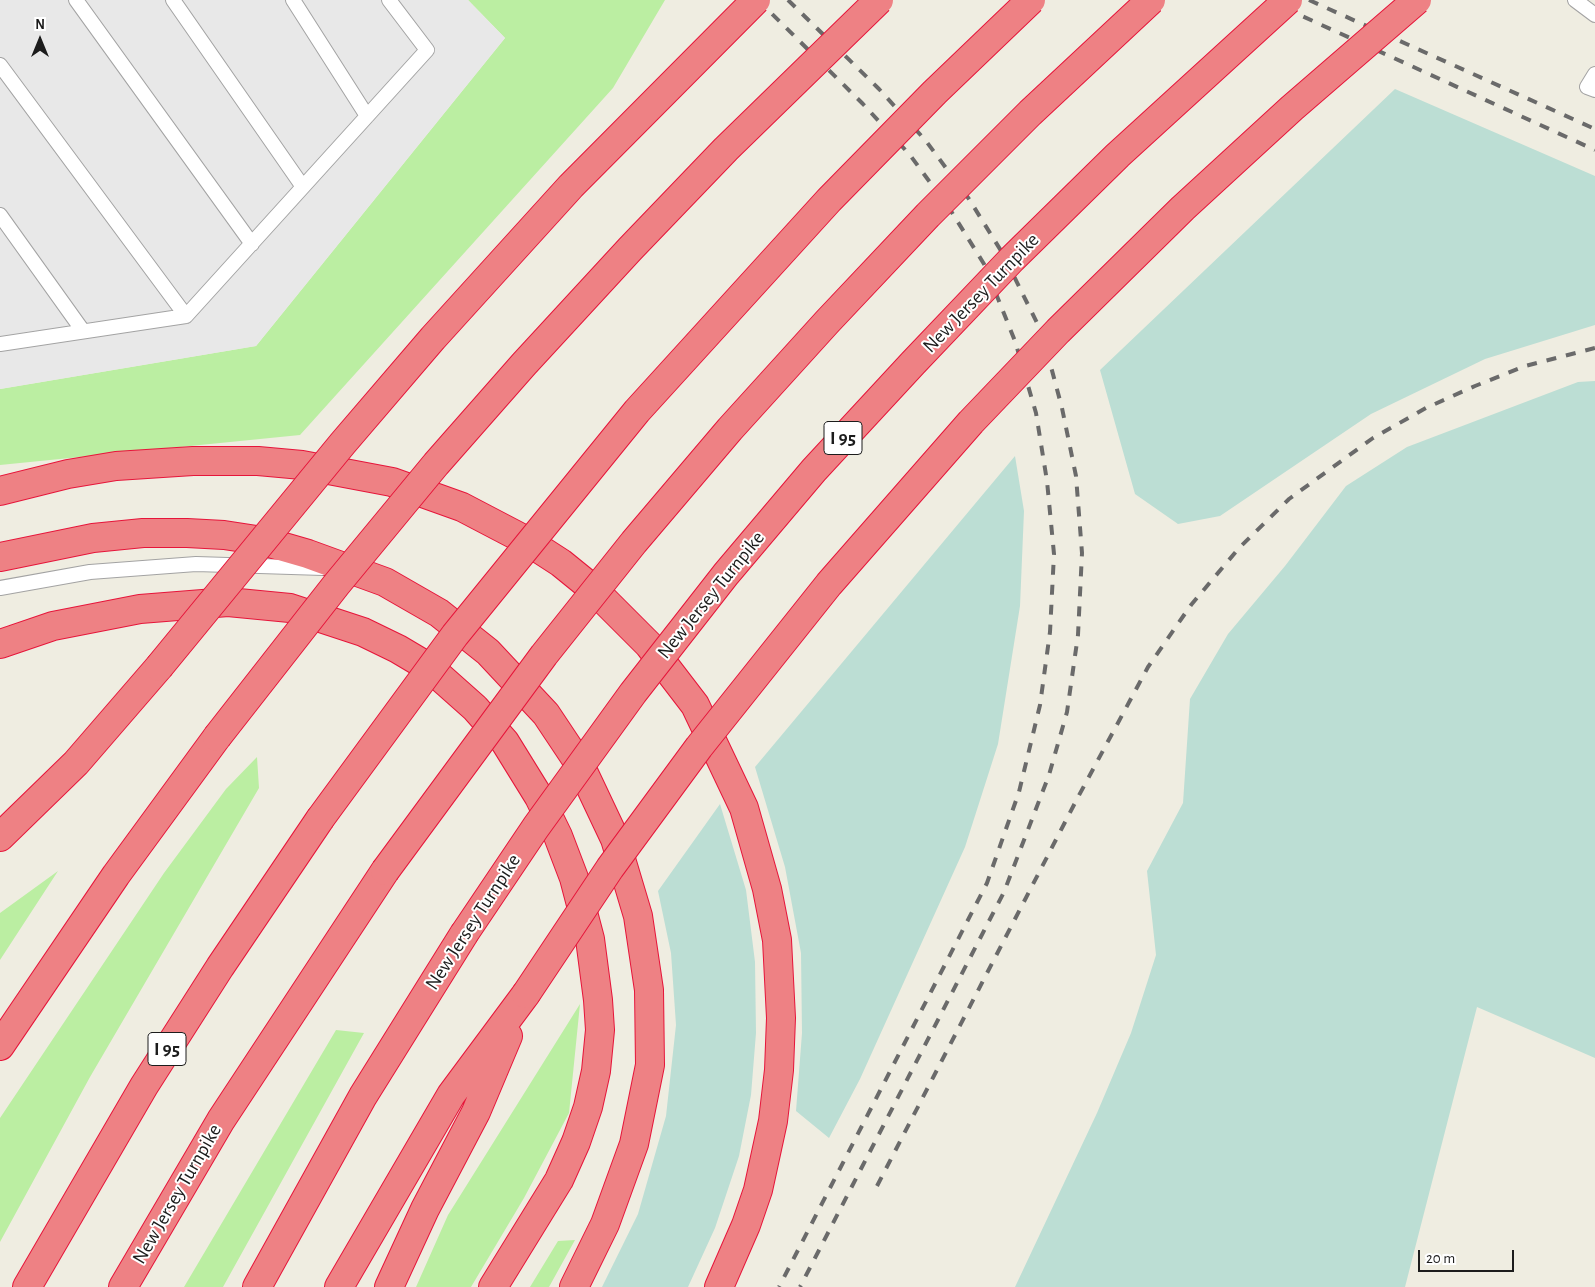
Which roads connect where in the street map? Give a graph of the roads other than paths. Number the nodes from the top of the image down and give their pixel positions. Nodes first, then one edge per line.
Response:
1 (76, 0) edge
2 (173, 0) edge
3 (293, 0) edge
4 (389, 0) edge
5 (756, 0) edge
6 (879, 0) edge
7 (1031, 0) edge
8 (1151, 0) edge
9 (1288, 0) edge
10 (1417, 0) edge
11 (1575, 0) edge
12 (1589, 0) edge
13 (1595, 6) edge
14 (1595, 15) edge
15 (0, 64) edge
16 (1595, 74) edge
17 (1595, 90) edge
18 (367, 116) junction
19 (303, 186) junction
20 (0, 215) edge
21 (252, 244) junction
22 (186, 316) junction
23 (83, 331) junction
24 (0, 344) edge
25 (323, 467) junction
26 (0, 491) edge
27 (0, 557) edge
28 (352, 568) junction
29 (0, 588) edge
30 (0, 644) edge
31 (0, 837) edge
32 (526, 994) junction
33 (0, 1046) edge
34 (27, 1287) edge
35 (123, 1287) edge
36 (257, 1287) edge
37 (339, 1287) edge
38 (389, 1287) edge
39 (493, 1287) edge
40 (574, 1287) edge
41 (719, 1287) edge

1 - 21 lane
2 - 19 lane
3 - 18 lane
4 - 18 lane
5 - 25 highway, bridge
6 - 33 highway, bridge
7 - 34 highway, I 95, bridge
8 - 35 highway, New Jersey Turnpike, bridge
9 - 36 highway, New Jersey Turnpike / I 95, bridge
10 - 32 highway, bridge
11 - 14 lane
12 - 13 lane
15 - 22 lane
16 - 17 lane
18 - 19 lane
19 - 21 lane
20 - 23 lane
21 - 22 lane
22 - 23 lane
23 - 24 lane
25 - 26 highway
25 - 31 highway, bridge
25 - 41 highway
27 - 28 highway
28 - 29 lane
28 - 40 highway
30 - 39 highway
32 - 37 highway
32 - 38 highway

